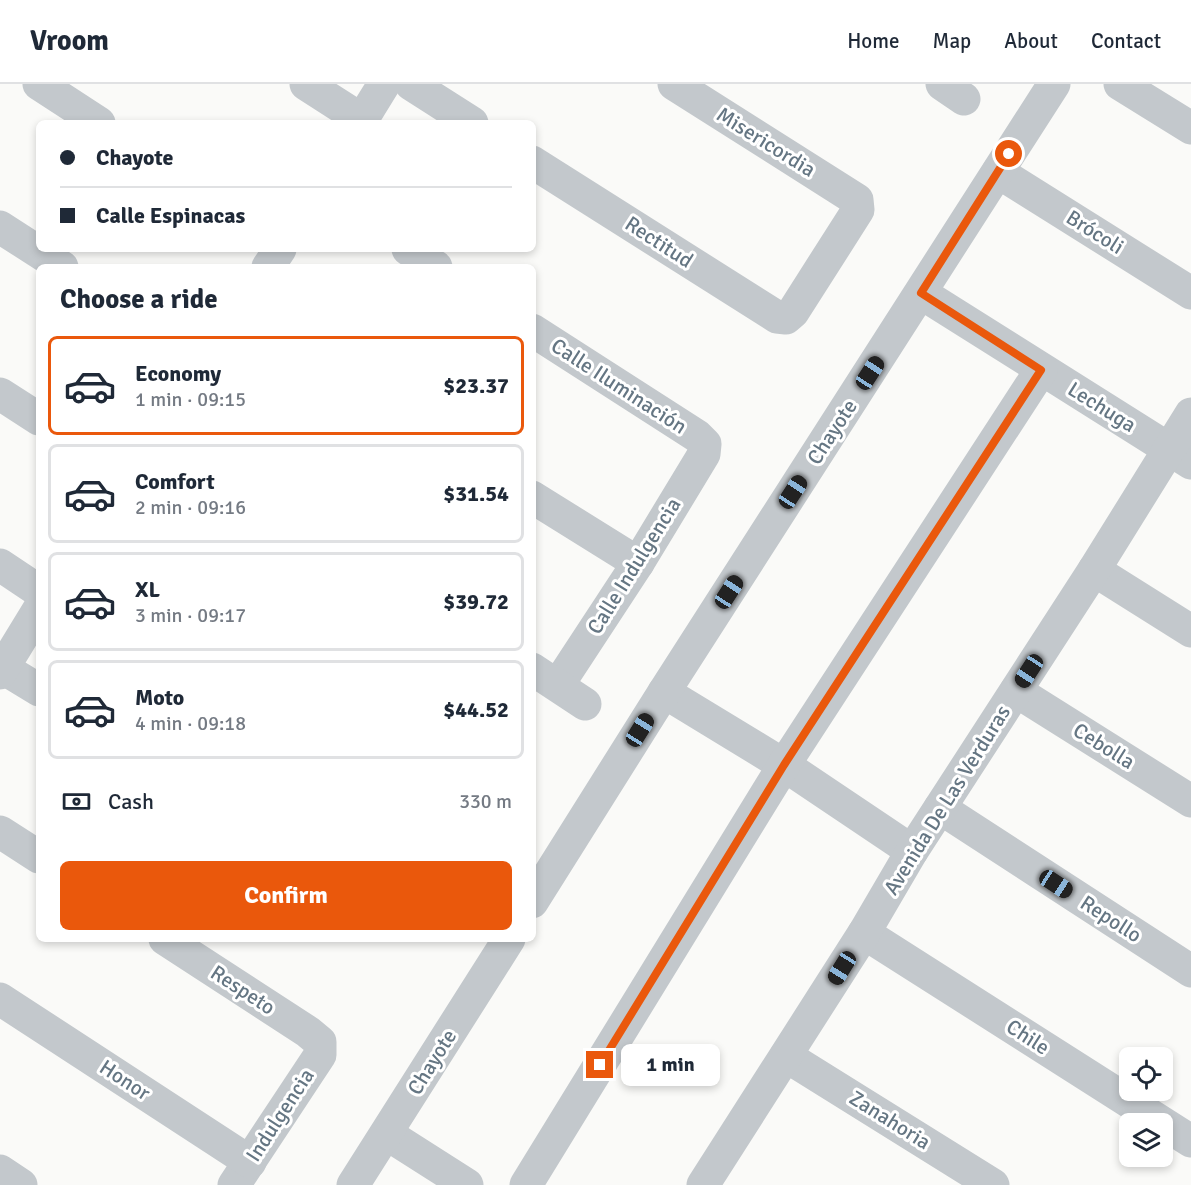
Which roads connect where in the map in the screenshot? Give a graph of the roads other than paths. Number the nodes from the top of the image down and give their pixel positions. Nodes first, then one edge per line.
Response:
1 (39, 84) edge
2 (306, 84) edge
3 (384, 84) edge
4 (411, 84) edge
5 (674, 84) edge
6 (1054, 84) edge
7 (1120, 84) edge
8 (94, 120) edge
9 (358, 120) edge
10 (362, 120) edge
11 (467, 120) edge
12 (1191, 128) edge
13 (536, 165) edge
14 (998, 172) junction
15 (0, 227) edge
16 (36, 250) edge
17 (39, 252) edge
18 (413, 252) edge
19 (57, 264) edge
20 (431, 264) edge
21 (921, 293) junction
22 (1191, 293) edge
23 (786, 318) joint
24 (536, 333) edge
25 (1041, 370) junction
26 (0, 394) edge
27 (1191, 414) edge
28 (36, 417) edge
29 (705, 444) joint
30 (1180, 456) edge
31 (536, 499) edge
32 (638, 563) junction
33 (0, 565) edge
34 (1094, 570) junction
35 (36, 589) edge
36 (36, 614) edge
37 (1191, 631) edge
38 (2, 670) edge
39 (545, 677) edge
40 (36, 688) edge
41 (1016, 691) junction
42 (664, 692) junction
43 (585, 704) dead end
44 (784, 765) junction
45 (1191, 801) edge
46 (940, 808) junction
47 (0, 832) edge
48 (912, 851) junction
49 (36, 855) edge
50 (536, 896) edge
51 (864, 933) junction
52 (170, 942) edge
53 (507, 942) edge
54 (1191, 971) edge
55 (0, 999) edge
56 (320, 1042) joint
57 (786, 1056) junction
58 (387, 1134) junction
59 (1191, 1141) edge
60 (0, 1171) edge
61 (242, 1173) edge
62 (715, 1181) edge
63 (21, 1185) edge
64 (353, 1185) edge
65 (468, 1185) edge
66 (526, 1185) edge
67 (993, 1185) edge

1 - 8 street
2 - 9 street
3 - 10 street
4 - 11 street
5 - 23 street, Misericordia
6 - 14 street, Chayote
7 - 12 street
13 - 23 street, Rectitud
14 - 21 street, Chayote
14 - 22 street, Brócoli
15 - 16 street
17 - 19 street
18 - 20 street
21 - 25 street, Lechuga
21 - 42 street, Chayote
24 - 29 street, Calle Iluminación
25 - 30 street, Lechuga
25 - 44 street
26 - 28 street
27 - 30 street, Avenida De Las Verduras
29 - 32 street, Calle Indulgencia
30 - 34 street, Avenida De Las Verduras
31 - 32 street
32 - 39 street, Calle Indulgencia
33 - 35 street
34 - 37 street
34 - 41 street, Avenida De Las Verduras
36 - 38 street
38 - 40 street
39 - 43 street
41 - 45 street, Cebolla
41 - 46 street, Avenida De Las Verduras
42 - 44 street
42 - 50 street, Chayote
44 - 48 street
44 - 66 street
46 - 48 street, Avenida De Las Verduras
46 - 54 street, Repollo
47 - 49 street
48 - 51 street, Avenida De Las Verduras
51 - 57 street, Avenida De Las Verduras
51 - 59 street, Chile
52 - 56 street, Respeto
53 - 58 street, Chayote
55 - 61 street, Honor
56 - 61 street, Indulgencia
57 - 62 street, Avenida De Las Verduras
57 - 67 street, Zanahoria
58 - 64 street, Chayote
58 - 65 street
60 - 63 street

